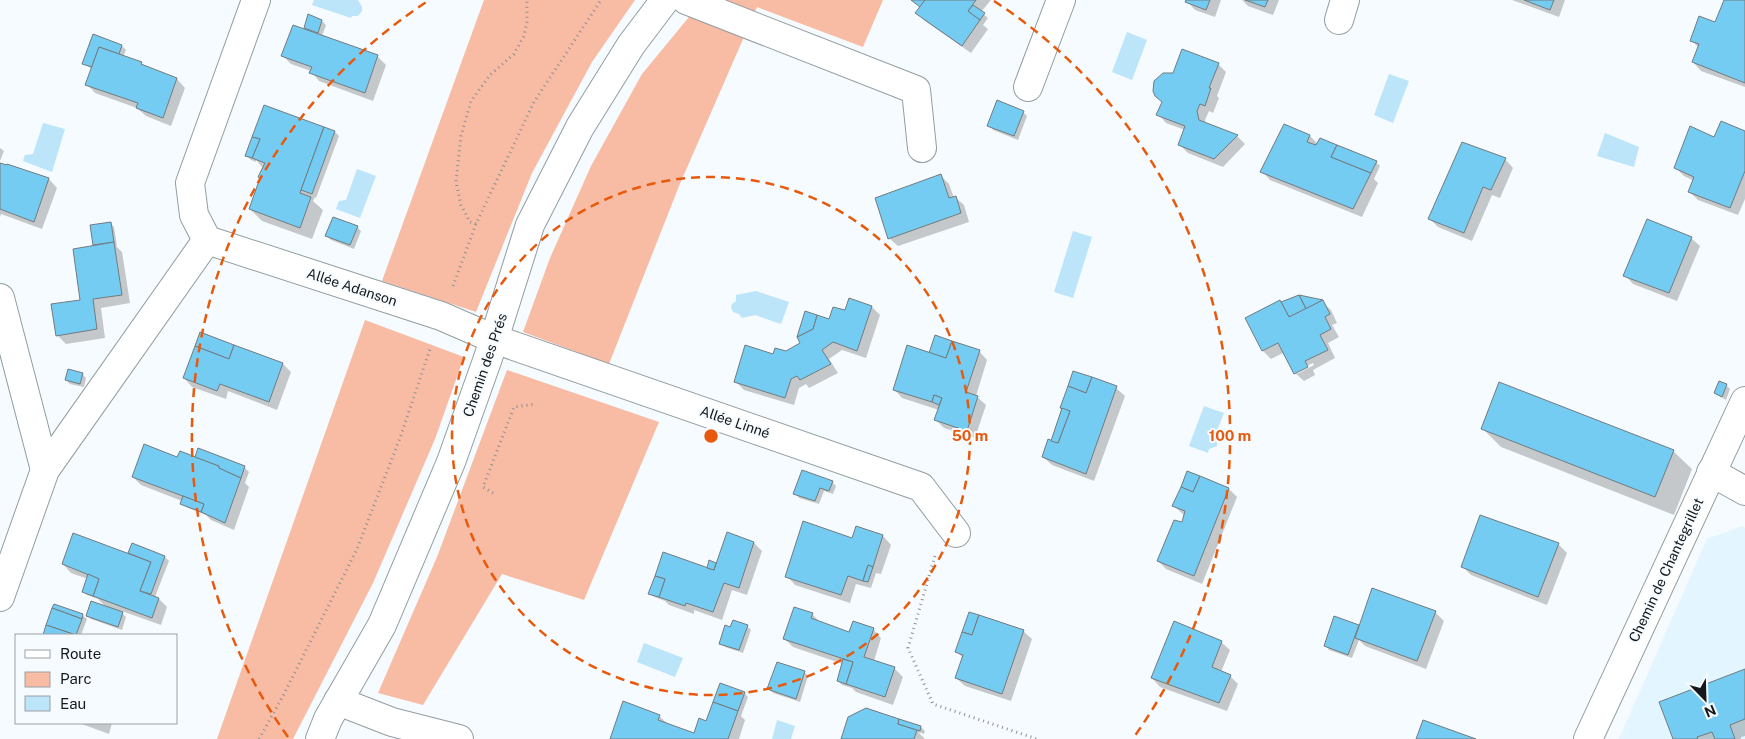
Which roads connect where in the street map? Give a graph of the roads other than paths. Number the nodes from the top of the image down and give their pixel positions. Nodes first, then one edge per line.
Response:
1 (256, 0) edge
2 (665, 0) edge
3 (686, 0) edge
4 (1061, 0) edge
5 (1028, 87) dead end
6 (922, 148) dead end
7 (207, 240) junction
8 (0, 298) edge
9 (494, 339) junction
10 (1745, 401) edge
11 (45, 470) junction
12 (1711, 472) junction
13 (1745, 491) edge
14 (956, 533) road end
15 (0, 597) edge
16 (338, 701) junction
17 (320, 739) edge
18 (459, 739) edge
19 (1588, 739) edge

1 - 7 street
2 - 9 street, Chemin des Prés
3 - 6 street
4 - 5 street
7 - 9 street, Allée Adanson
7 - 11 street
8 - 11 street
9 - 14 street, Allée Linné
9 - 16 street, Chemin des Prés
10 - 12 street, Chemin de Chantegrillet
11 - 15 street
12 - 13 street
12 - 19 street, Chemin de Chantegrillet
16 - 17 street, Chemin des Prés
16 - 18 street

